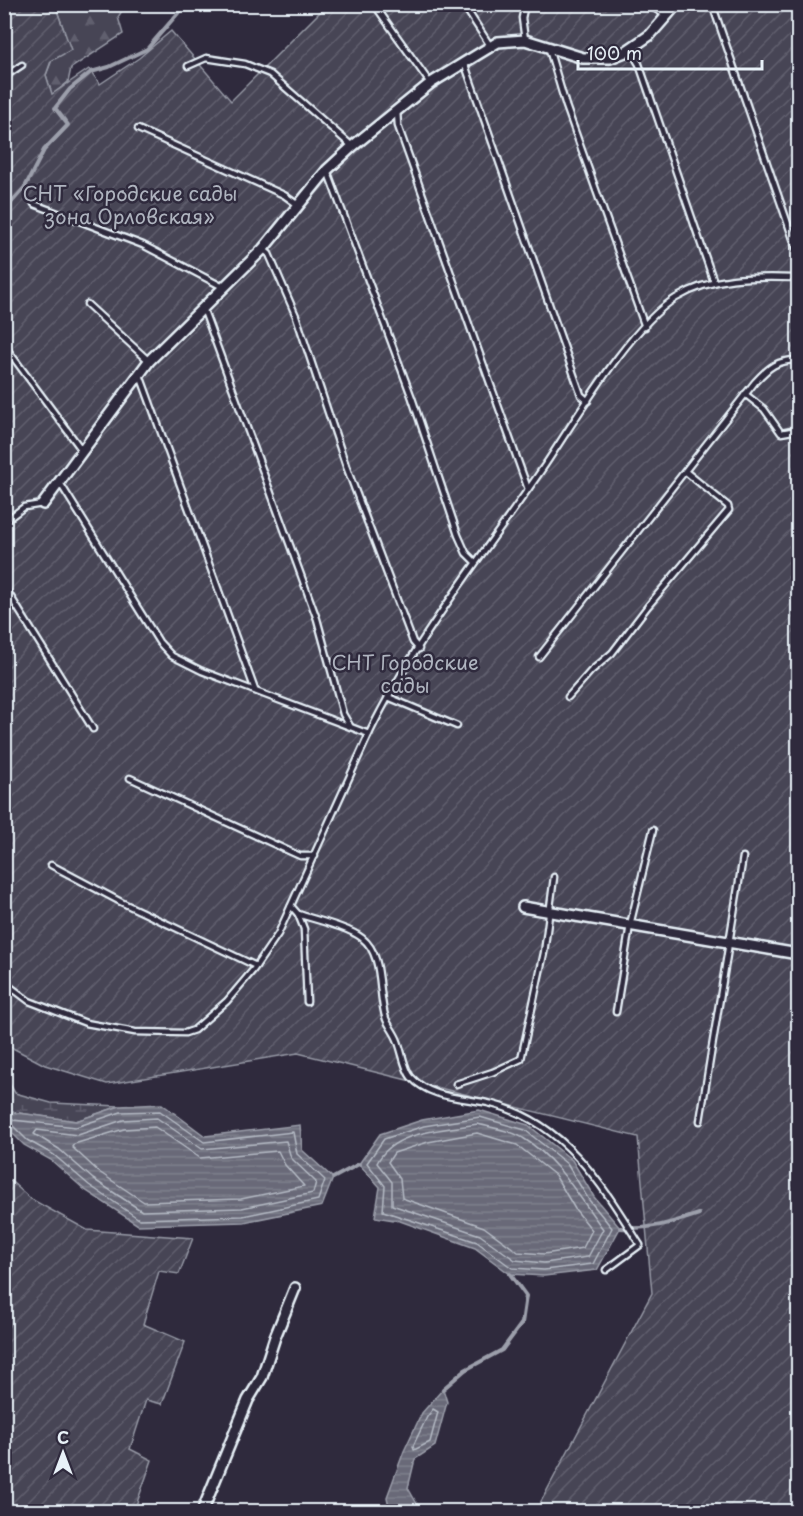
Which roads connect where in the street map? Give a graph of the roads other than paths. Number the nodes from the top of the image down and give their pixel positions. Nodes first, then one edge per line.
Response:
1 (374, 4) edge
2 (463, 4) edge
3 (525, 4) edge
4 (647, 4) edge
5 (677, 4) edge
6 (712, 4) edge
7 (666, 16) junction
8 (525, 40) junction
9 (548, 46) junction
10 (491, 47) junction
11 (630, 49) junction
12 (464, 62) junction
13 (22, 65) dead end
14 (188, 66) dead end
15 (4, 76) edge
16 (431, 83) junction
17 (397, 111) junction
18 (138, 129) dead end
19 (353, 146) junction
20 (327, 170) junction
21 (34, 204) dead end
22 (300, 206) junction
23 (263, 249) junction
24 (798, 253) edge
25 (798, 278) edge
26 (714, 282) junction
27 (224, 287) junction
28 (87, 304) dead end
29 (203, 308) junction
30 (645, 327) junction
31 (4, 345) edge
32 (798, 360) edge
33 (149, 361) junction
34 (140, 375) junction
35 (745, 394) junction
36 (588, 401) junction
37 (798, 430) edge
38 (81, 449) junction
39 (686, 472) junction
40 (59, 480) junction
41 (528, 489) junction
42 (43, 504) joint
43 (4, 522) edge
44 (475, 562) junction
45 (4, 586) edge
46 (419, 649) junction
47 (539, 657) dead end
48 (255, 690) junction
49 (388, 697) junction
50 (568, 698) dead end
51 (351, 726) junction
52 (457, 726) dead end
53 (93, 729) dead end
54 (369, 734) junction
55 (130, 778) dead end
56 (653, 830) dead end
57 (315, 856) junction
58 (743, 857) dead end
59 (51, 865) dead end
60 (554, 877) dead end
61 (291, 906) junction
62 (523, 907) dead end
63 (549, 911) junction
64 (298, 914) junction
65 (630, 925) junction
66 (727, 944) junction
67 (798, 954) edge
68 (256, 966) junction
69 (4, 982) edge
70 (307, 1002) dead end
71 (616, 1012) dead end
72 (456, 1084) dead end
73 (700, 1121) dead end
74 (606, 1270) dead end
75 (295, 1288) dead end
76 (202, 1512) edge

1 - 16 lane
2 - 10 lane
3 - 8 lane
4 - 7 lane
5 - 7 street
6 - 24 lane
7 - 11 street
8 - 9 street
8 - 10 street
9 - 11 street
9 - 30 lane
10 - 12 street
11 - 26 lane
12 - 16 street
12 - 36 lane
13 - 15 lane
14 - 19 lane
16 - 17 street
17 - 19 street
17 - 41 lane
18 - 22 lane
19 - 20 street
20 - 22 street
20 - 44 lane
21 - 27 lane
22 - 23 street
23 - 27 street
23 - 46 lane
25 - 26 lane
26 - 30 lane
27 - 29 street
28 - 33 lane
29 - 33 street
29 - 51 lane
30 - 36 lane
31 - 38 lane
32 - 35 lane
33 - 34 street
34 - 38 street
34 - 48 lane
35 - 37 lane
35 - 39 lane
36 - 41 lane
38 - 40 street
39 - 47 lane
39 - 50 lane
40 - 42 street
40 - 48 lane
41 - 44 lane
42 - 43 lane
44 - 46 lane
45 - 53 lane
46 - 49 lane
48 - 51 lane
49 - 52 lane
49 - 54 lane
51 - 54 lane
54 - 57 lane
55 - 57 lane
56 - 65 lane
57 - 61 lane
58 - 66 lane
59 - 68 lane
60 - 63 lane
61 - 64 lane
61 - 68 lane
62 - 63 street
63 - 65 street
63 - 72 lane
64 - 70 lane
64 - 74 lane
65 - 66 street
65 - 71 lane
66 - 67 street
66 - 73 lane
68 - 69 lane
75 - 76 street

